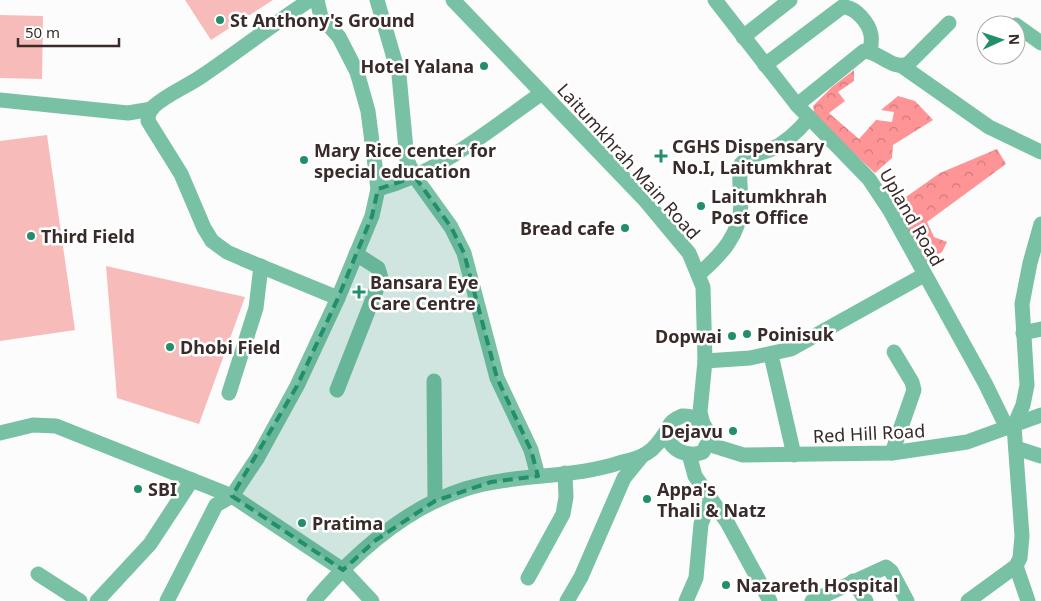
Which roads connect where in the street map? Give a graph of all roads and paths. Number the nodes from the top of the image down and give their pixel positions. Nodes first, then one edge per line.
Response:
1 (310, 0) edge
2 (317, 0) edge
3 (376, 0) edge
4 (453, 0) edge
5 (715, 0) edge
6 (790, 0) edge
7 (949, 23) dead end
8 (1026, 32) edge
9 (743, 37) junction
10 (1041, 43) edge
11 (870, 52) junction
12 (764, 65) junction
13 (902, 66) junction
14 (542, 93) junction
15 (0, 100) edge
16 (798, 105) junction
17 (152, 109) junction
18 (809, 118) junction
19 (1041, 152) edge
20 (415, 177) junction
21 (378, 189) junction
22 (1041, 224) edge
23 (356, 254) junction
24 (1035, 263) edge
25 (261, 266) junction
26 (699, 274) junction
27 (924, 275) junction
28 (338, 298) junction
29 (1041, 329) edge
30 (1023, 334) junction
31 (894, 352) dead end
32 (771, 355) junction
33 (705, 361) junction
34 (702, 379) junction
35 (434, 381) dead end
36 (337, 390) dead end
37 (229, 393) dead end
38 (1035, 417) edge
39 (673, 423) junction
40 (702, 424) junction
41 (1011, 427) junction
42 (0, 433) edge
43 (708, 444) junction
44 (1016, 448) junction
45 (684, 453) junction
46 (892, 453) junction
47 (645, 454) junction
48 (794, 455) junction
49 (1041, 456) edge
50 (565, 473) junction
51 (538, 476) junction
52 (192, 480) junction
53 (232, 496) junction
54 (711, 499) junction
55 (435, 501) junction
56 (1016, 566) junction
57 (343, 570) junction
58 (38, 574) dead end
59 (528, 578) dead end
60 (853, 581) junction
61 (1021, 584) junction
62 (80, 601) edge
63 (97, 601) edge
64 (168, 601) edge
65 (314, 601) edge
66 (372, 601) edge
67 (567, 601) edge
68 (686, 601) edge
69 (770, 601) edge
70 (812, 601) edge
71 (866, 601) edge
72 (908, 601) edge
73 (968, 601) edge
74 (1018, 601) edge
75 (1028, 601) edge

1 - 17 street
2 - 21 street
3 - 20 street
4 - 14 street, Laitumkhrah Main Road
5 - 9 street, Upland Road
6 - 9 street
7 - 13 street
8 - 10 street
9 - 12 street, Upland Road
11 - 12 street
11 - 13 street
11 - 16 street
12 - 16 street, Upland Road
13 - 19 street
14 - 20 street
14 - 26 street, Laitumkhrah Main Road
15 - 17 street
16 - 18 street, Upland Road
17 - 25 street
18 - 26 street
18 - 27 street, Upland Road
20 - 21 street
20 - 51 street
21 - 23 street
22 - 24 street
23 - 28 street
23 - 36 street
24 - 30 street
25 - 28 street
25 - 37 street
26 - 33 street, Laitumkhrah Main Road
27 - 32 street
27 - 41 street, Upland Road
28 - 53 street
29 - 30 street
30 - 41 street
31 - 46 street
32 - 33 street
32 - 48 street
33 - 34 street, Laitumkhrah Main Road
34 - 39 street
34 - 40 street
35 - 55 street
38 - 41 street, Red Hill Road
39 - 40 street
39 - 45 street
39 - 47 street
40 - 43 street
41 - 44 street
41 - 46 street, Red Hill Road
42 - 52 street
43 - 45 street
43 - 48 street, Red Hill Road
44 - 49 street
44 - 56 street
45 - 47 street
45 - 54 street
46 - 48 street, Red Hill Road
47 - 50 street
47 - 67 street
50 - 51 street
50 - 59 street
51 - 55 street
52 - 53 street
52 - 63 street
53 - 57 street
53 - 64 street
54 - 68 street
54 - 69 street
55 - 57 street
56 - 61 street
56 - 73 street
57 - 65 street
57 - 66 street
58 - 62 street
60 - 70 street
60 - 71 street
60 - 72 street
61 - 74 street
61 - 75 street

